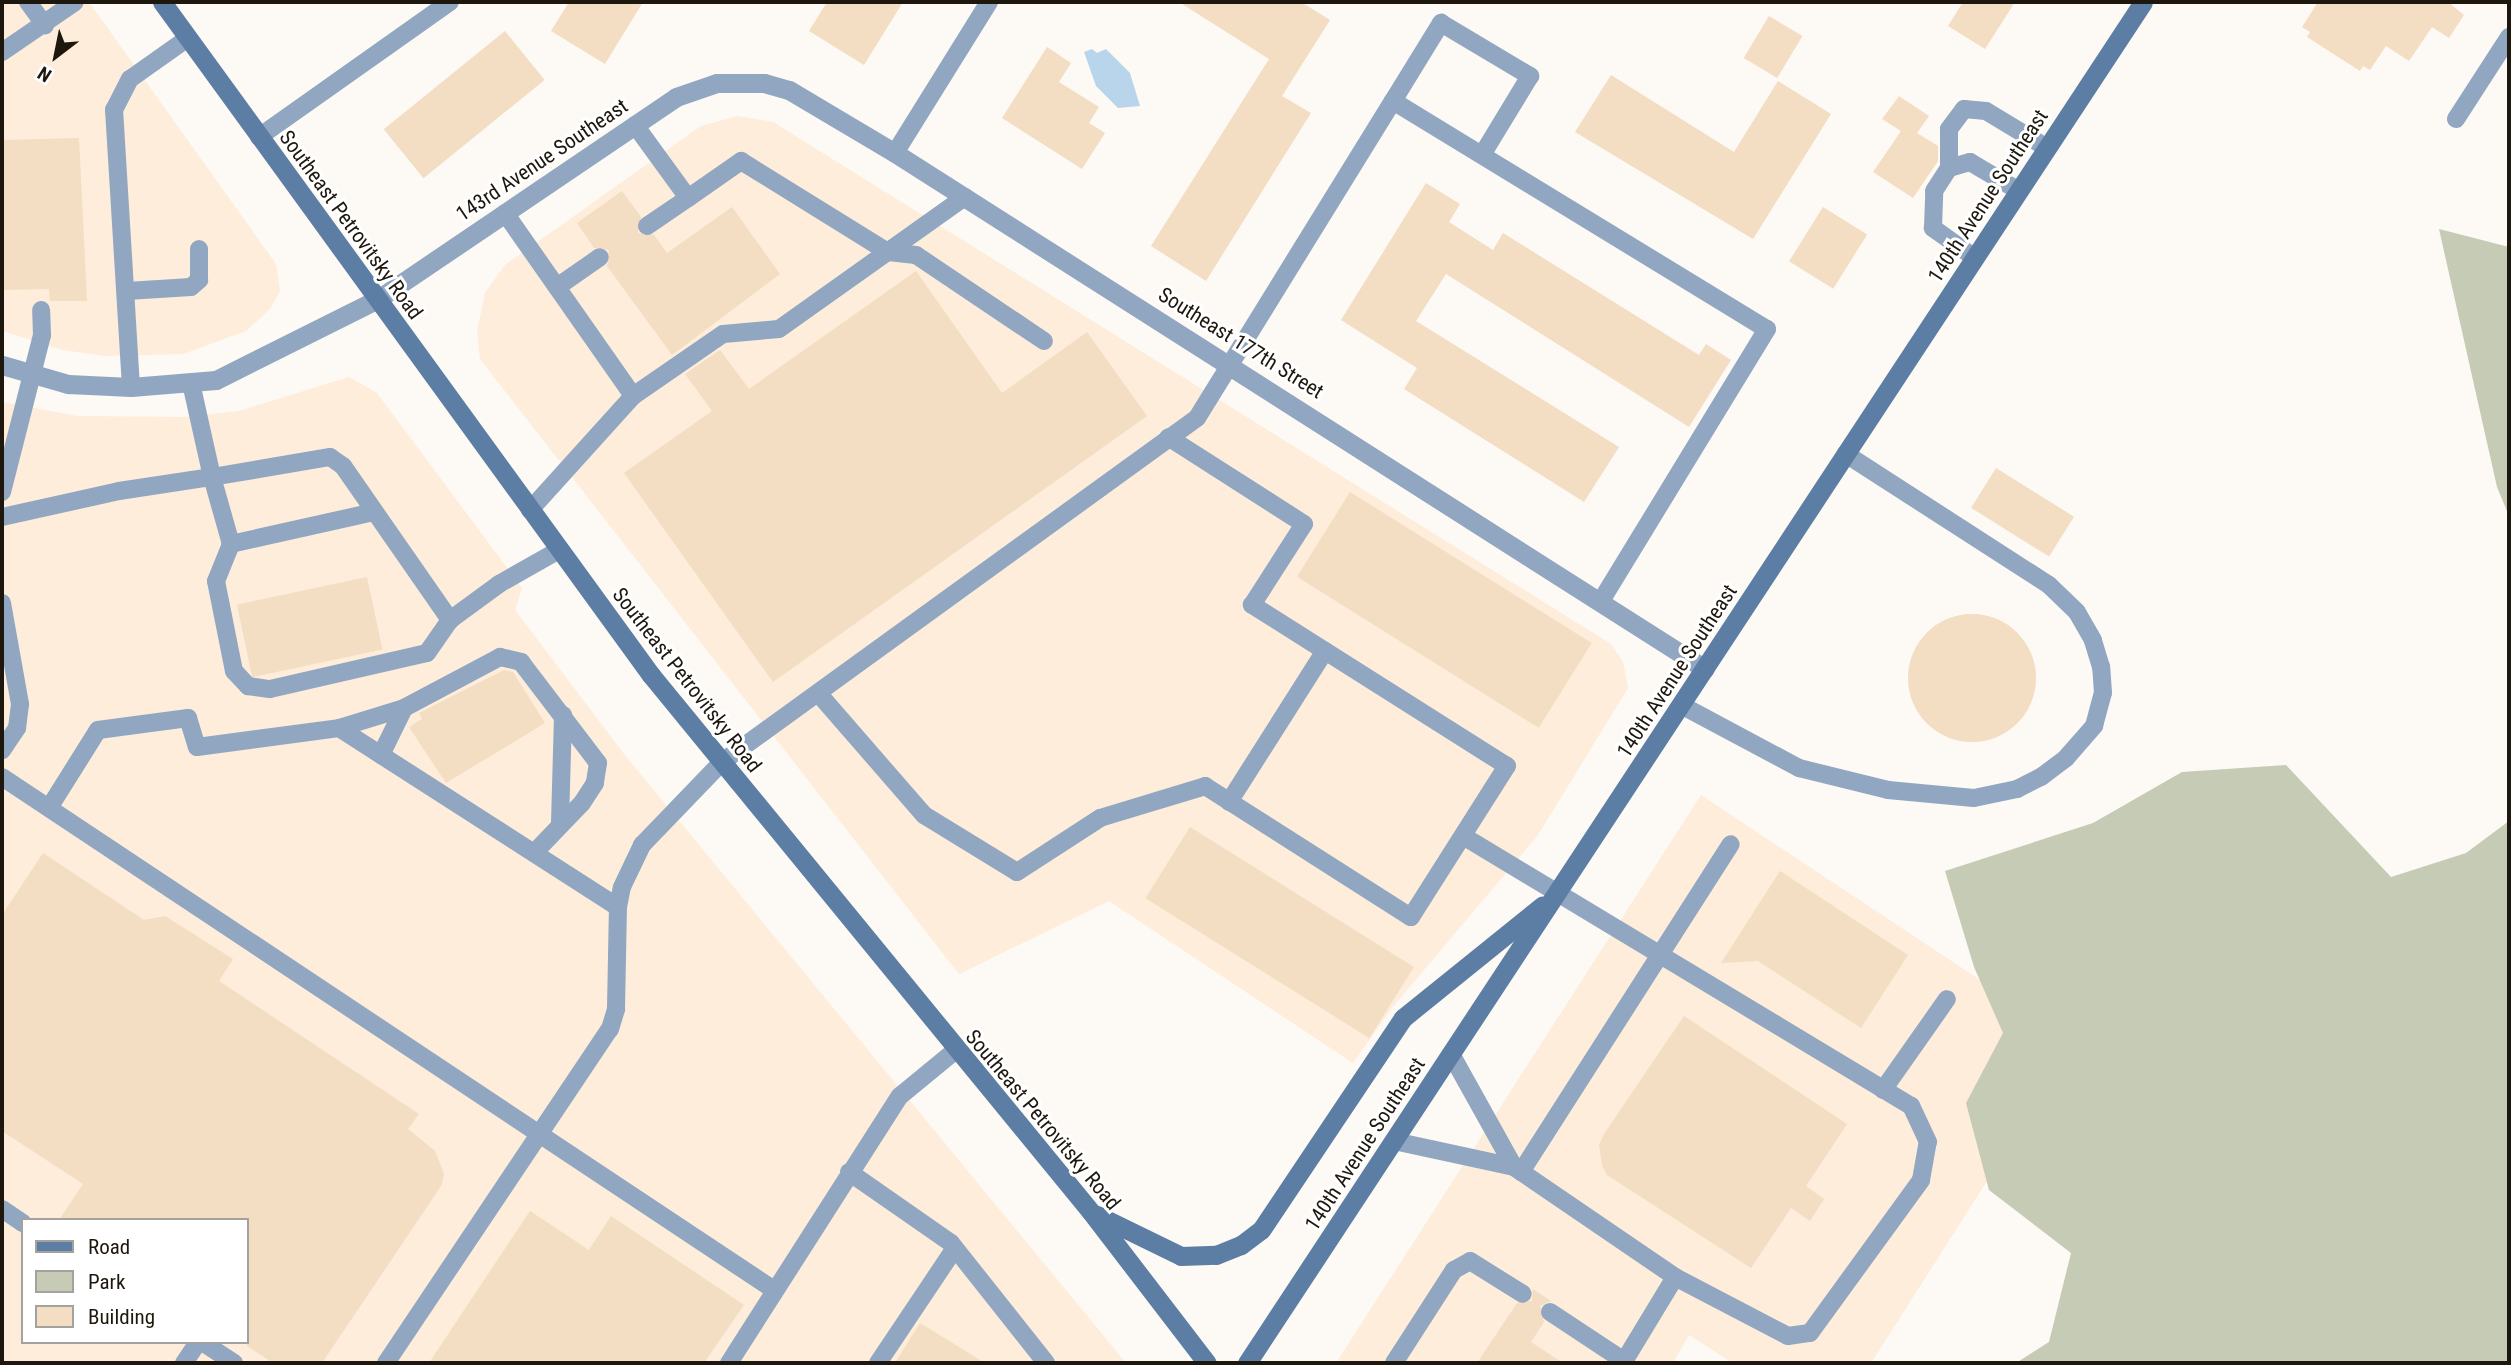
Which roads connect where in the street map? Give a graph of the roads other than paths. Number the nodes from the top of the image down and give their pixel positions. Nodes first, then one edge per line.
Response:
1 (29, 2) edge
2 (75, 2) edge
3 (162, 2) edge
4 (450, 2) edge
5 (989, 2) edge
6 (2143, 2) edge
7 (45, 25) junction
8 (2509, 37) edge
9 (188, 38) junction
10 (2, 52) edge
11 (740, 80) joint
12 (1393, 101) junction
13 (2456, 119) dead end
14 (635, 125) junction
15 (259, 137) junction
16 (2047, 148) junction
17 (895, 153) junction
18 (1482, 155) junction
19 (1949, 168) junction
20 (2019, 191) junction
21 (965, 197) junction
22 (688, 198) junction
23 (505, 213) junction
24 (647, 226) dead end
25 (199, 248) dead end
26 (888, 252) junction
27 (600, 257) dead end
28 (1975, 258) junction
29 (556, 287) junction
30 (127, 291) junction
31 (378, 299) junction
32 (41, 310) dead end
33 (1044, 341) dead end
34 (2, 365) edge
35 (1233, 365) junction
36 (31, 375) junction
37 (191, 383) junction
38 (131, 387) junction
39 (633, 396) junction
40 (1168, 437) junction
41 (1846, 454) junction
42 (212, 477) junction
43 (2, 492) edge
44 (530, 510) junction
45 (374, 512) junction
46 (2, 517) edge
47 (231, 544) junction
48 (559, 550) junction
49 (1601, 601) junction
50 (2, 603) edge
51 (450, 620) junction
52 (1325, 651) junction
53 (1705, 669) junction
54 (818, 693) junction
55 (1681, 705) junction
56 (404, 708) junction
57 (563, 715) junction
58 (339, 728) junction
59 (2, 750) edge
60 (381, 755) junction
61 (722, 762) junction
62 (2, 777) edge
63 (1229, 802) junction
64 (49, 808) junction
65 (560, 823) junction
66 (1463, 836) junction
67 (1731, 844) dead end
68 (534, 853) junction
69 (1557, 895) junction
70 (618, 907) junction
71 (1657, 955) junction
72 (1947, 999) dead end
73 (956, 1050) junction
74 (1451, 1054) junction
75 (1883, 1090) junction
76 (539, 1134) junction
77 (1394, 1141) junction
78 (1518, 1169) junction
79 (849, 1172) junction
80 (2, 1209) edge
81 (1091, 1212) junction
82 (21, 1222) edge
83 (955, 1248) junction
84 (1675, 1277) junction
85 (775, 1290) junction
86 (1523, 1294) dead end
87 (1550, 1312) dead end
88 (198, 1344) edge
89 (203, 1344) edge
90 (1623, 1362) edge
91 (184, 1363) edge
92 (234, 1363) edge
93 (386, 1363) edge
94 (729, 1363) edge
95 (878, 1363) edge
96 (1046, 1363) edge
97 (1207, 1363) edge
98 (1247, 1363) edge
99 (1394, 1363) edge

1 - 7 lane
2 - 7 lane
3 - 9 main road, Southeast Petrovitsky Road
4 - 15 lane
5 - 17 lane
6 - 16 main road, 140th Avenue Southeast
7 - 10 lane
8 - 13 lane
9 - 15 main road, Southeast Petrovitsky Road
9 - 30 lane
11 - 14 street, 143rd Avenue Southeast
11 - 17 street, Southeast 177th Street
12 - 18 lane
12 - 18 lane
12 - 35 lane
14 - 22 lane
14 - 23 street, 143rd Avenue Southeast
15 - 31 main road, Southeast Petrovitsky Road
16 - 19 lane
16 - 20 main road, 140th Avenue Southeast
17 - 21 street, Southeast 177th Street
18 - 49 lane
19 - 20 lane
19 - 28 lane
20 - 28 main road, 140th Avenue Southeast
21 - 26 lane
21 - 35 street, Southeast 177th Street
22 - 24 lane
22 - 26 lane
23 - 29 lane
23 - 31 street, 143rd Avenue Southeast
25 - 30 lane
26 - 33 lane
26 - 39 lane
27 - 29 lane
28 - 41 main road, 140th Avenue Southeast
29 - 39 lane
30 - 38 lane
31 - 37 street, 143rd Avenue Southeast
31 - 44 main road, Southeast Petrovitsky Road
32 - 36 lane
34 - 36 street, 143rd Avenue Southeast
35 - 40 lane
35 - 49 street, Southeast 177th Street
36 - 38 street, 143rd Avenue Southeast
36 - 43 lane
37 - 38 street, 143rd Avenue Southeast
37 - 42 lane
39 - 44 lane
40 - 52 lane
40 - 54 lane
41 - 53 main road, 140th Avenue Southeast
41 - 55 lane
42 - 45 lane
42 - 46 lane
42 - 47 lane
44 - 48 main road, Southeast Petrovitsky Road
45 - 47 lane
45 - 51 lane
47 - 51 lane
48 - 51 lane
48 - 61 main road, Southeast Petrovitsky Road
49 - 53 street, Southeast 177th Street
50 - 59 lane
52 - 63 lane
52 - 66 lane
53 - 55 main road, 140th Avenue Southeast
54 - 61 lane
54 - 63 lane
55 - 69 main road, 140th Avenue Southeast
56 - 57 lane
56 - 58 lane
56 - 60 lane
57 - 65 lane
57 - 65 lane
58 - 60 lane
58 - 64 lane
60 - 68 lane
61 - 70 lane
61 - 73 main road, Southeast Petrovitsky Road
62 - 64 lane
63 - 66 lane
64 - 76 lane
65 - 68 lane
66 - 69 lane
67 - 71 lane
68 - 70 lane
69 - 71 lane
69 - 74 main road, 140th Avenue Southeast
69 - 81 main road
70 - 76 lane
71 - 75 lane
71 - 78 lane
72 - 75 lane
73 - 79 lane
73 - 81 main road, Southeast Petrovitsky Road
74 - 77 main road, 140th Avenue Southeast
74 - 78 lane
75 - 84 lane
76 - 85 lane
76 - 93 lane
77 - 78 lane
77 - 98 main road, 140th Avenue Southeast
78 - 84 lane
79 - 83 lane
79 - 85 lane
80 - 82 lane
81 - 97 main road, Southeast Petrovitsky Road
83 - 95 lane
83 - 96 lane
84 - 90 lane
85 - 94 lane
86 - 99 lane
87 - 90 lane
88 - 91 lane
89 - 92 lane

